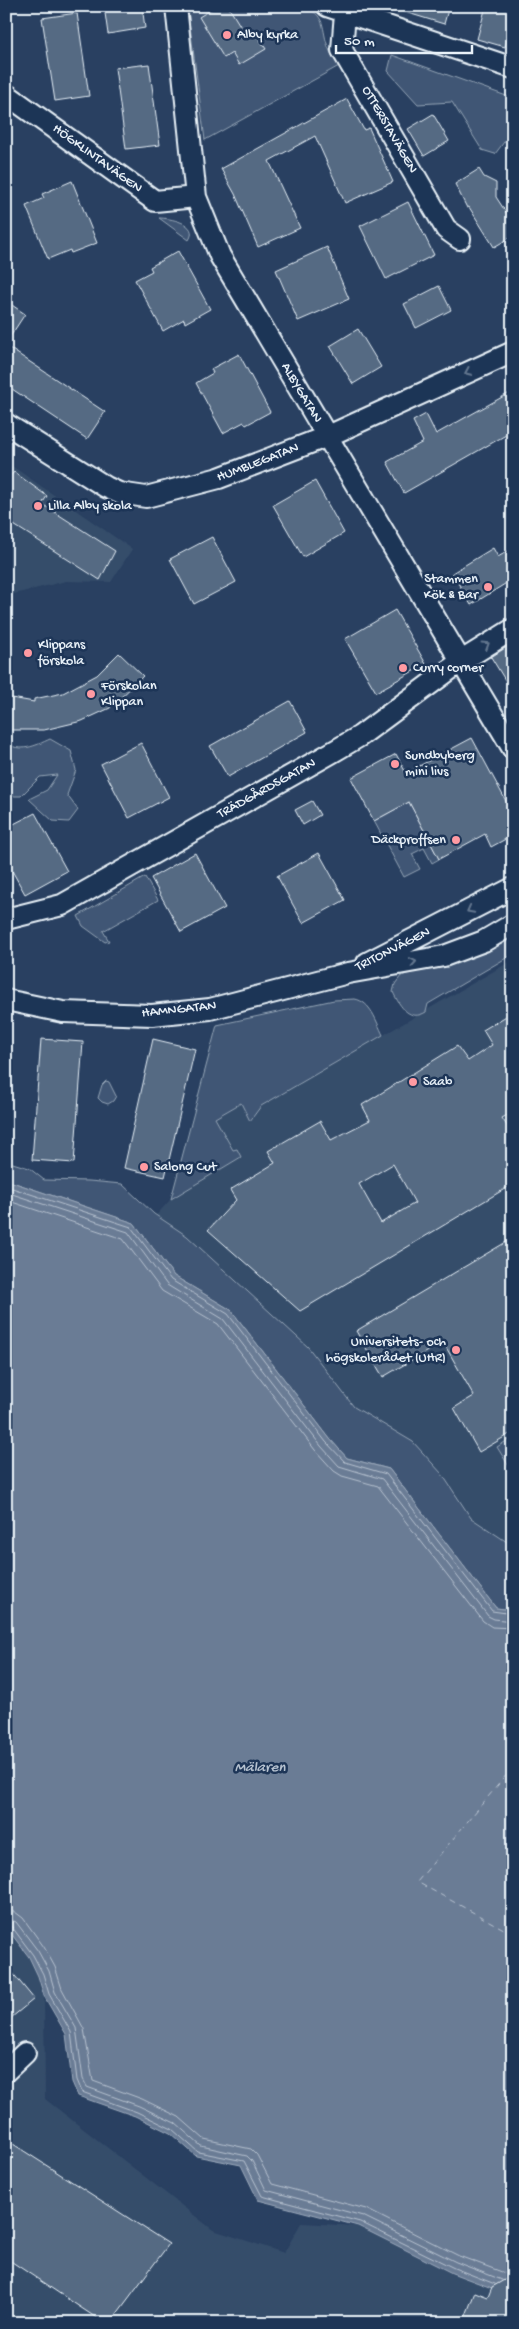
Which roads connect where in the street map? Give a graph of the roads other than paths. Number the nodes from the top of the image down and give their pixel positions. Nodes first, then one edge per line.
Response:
1 (176, 6) edge
2 (336, 9) edge
3 (513, 68) edge
4 (6, 94) edge
5 (196, 197) junction
6 (460, 239) dead end
7 (513, 352) edge
8 (6, 424) edge
9 (328, 436) junction
10 (513, 629) edge
11 (460, 662) junction
12 (513, 749) edge
13 (513, 888) edge
14 (6, 918) edge
15 (513, 924) edge
16 (348, 974) junction
17 (6, 1000) edge
18 (25, 2053) dead end
19 (6, 2071) edge

1 - 5 street, ALBYGATAN
2 - 3 street
2 - 6 street, OTTERSTAVÄGEN
4 - 5 street, HÖGKLINTAVÄGEN
5 - 9 street, ALBYGATAN
7 -> 9 street, HUMBLEGATAN
8 - 9 street, HUMBLEGATAN
9 - 11 street, ALBYGATAN
11 -> 10 street, TRÄDGÅRDSGATAN
11 - 12 street, ALBYGATAN
11 - 14 street, TRÄDGÅRDSGATAN
13 -> 16 street, TRITONVÄGEN
16 -> 15 street, TRITONVÄGEN
16 - 17 street, HAMNGATAN
18 - 19 street

